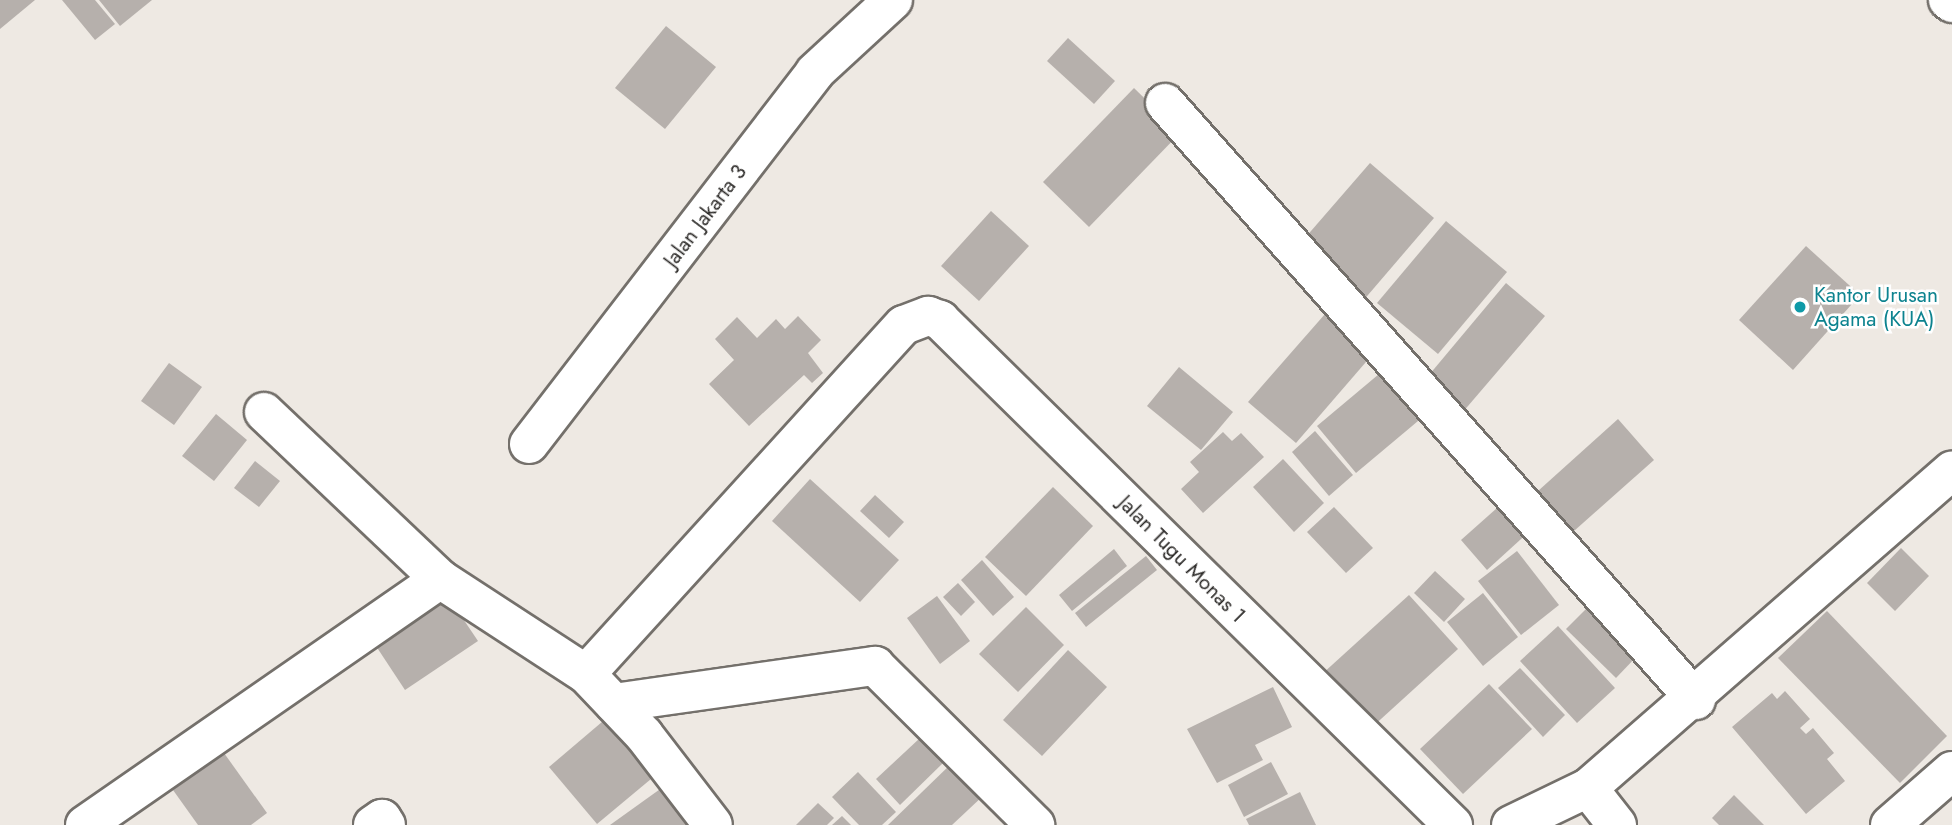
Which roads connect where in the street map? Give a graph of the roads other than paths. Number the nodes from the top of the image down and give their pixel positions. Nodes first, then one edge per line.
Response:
1 (893, 0) edge
2 (1948, 0) edge
3 (1952, 3) edge
4 (1165, 103) dead end
5 (264, 412) dead end
6 (529, 444) dead end
7 (1952, 470) edge
8 (440, 579) junction
9 (586, 674) junction
10 (1696, 700) junction
11 (614, 704) junction
12 (1588, 788) junction
13 (1945, 792) edge
14 (85, 825) edge
15 (713, 825) edge
16 (1035, 825) edge
17 (1453, 825) edge
18 (1511, 825) edge
19 (1617, 825) edge
20 (1890, 825) edge

1 - 6 street, Jalan Jakarta 3
2 - 3 street
4 - 10 street
5 - 8 street
7 - 10 street
8 - 9 street
8 - 14 street
9 - 11 street
9 - 17 street, Jalan Tugu Monas 1
10 - 12 street
11 - 15 street
11 - 16 street
12 - 18 street
12 - 19 street
13 - 20 street

